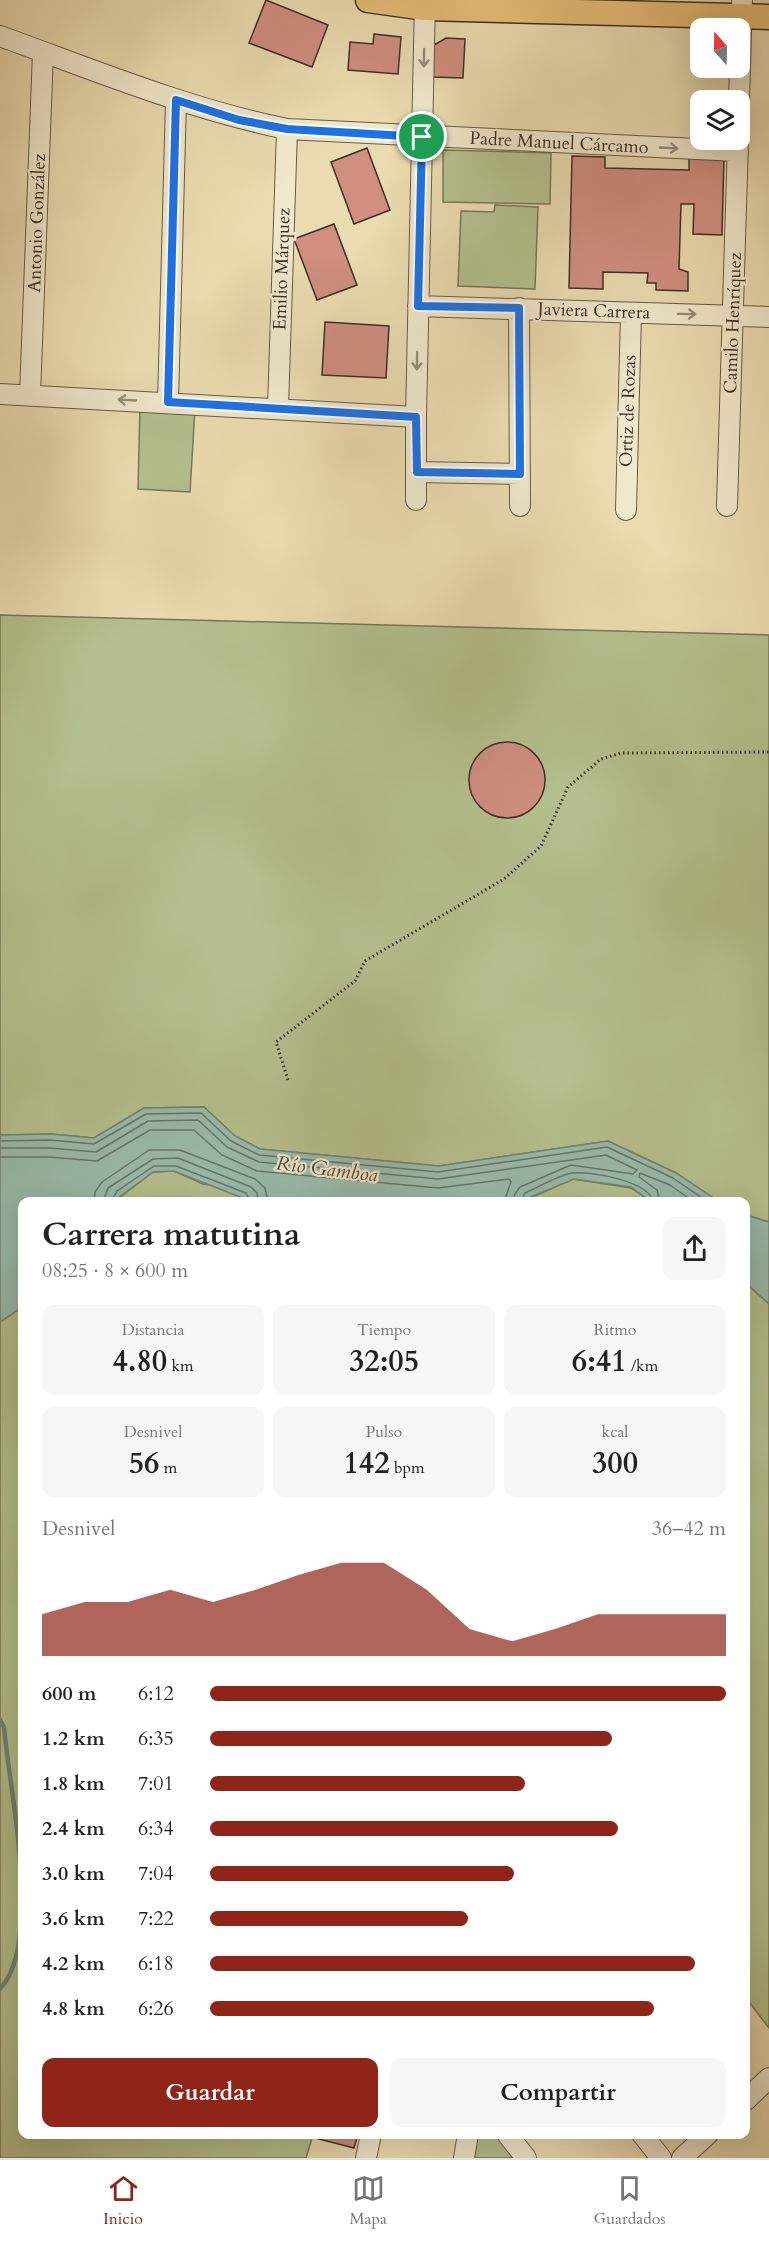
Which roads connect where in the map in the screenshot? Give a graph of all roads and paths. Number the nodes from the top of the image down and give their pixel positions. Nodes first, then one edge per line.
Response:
1 (368, 0) edge
2 (399, 3) edge
3 (425, 4) edge
4 (742, 8) edge
5 (769, 17) edge
6 (0, 36) edge
7 (43, 52) junction
8 (739, 90) edge
9 (176, 100) junction
10 (287, 129) junction
11 (422, 137) junction
12 (690, 144) edge
13 (738, 150) edge
14 (418, 306) junction
15 (519, 308) junction
16 (631, 313) junction
17 (733, 316) junction
18 (769, 316) edge
19 (0, 394) edge
20 (30, 395) junction
21 (168, 402) junction
22 (278, 408) junction
23 (416, 417) junction
24 (417, 472) junction
25 (520, 474) junction
26 (416, 500) dead end
27 (520, 506) dead end
28 (727, 506) dead end
29 (626, 510) dead end
30 (769, 752) edge
31 (288, 1080) dead end
32 (769, 2079) edge
33 (750, 2095) edge
34 (370, 2139) edge
35 (467, 2139) edge
36 (511, 2139) edge
37 (646, 2139) edge
38 (703, 2139) edge
39 (366, 2158) edge
40 (464, 2158) edge
41 (526, 2158) edge
42 (662, 2158) edge
43 (682, 2158) edge

1 - 2 main road
2 - 3 main road
3 - 4 main road
3 -> 11 street
4 - 5 main road
4 - 8 street
6 - 7 street, Padre Manuel Cárcamo
7 - 9 street, Padre Manuel Cárcamo
7 - 20 street, Antonio González
9 - 10 street, Padre Manuel Cárcamo
9 - 21 street
10 - 11 street, Padre Manuel Cárcamo
10 - 22 street, Emilio Márquez
11 -> 12 street, Padre Manuel Cárcamo
11 - 14 street
13 - 17 street, Camilo Henríquez
14 - 15 street, Javiera Carrera
14 -> 23 street
15 - 16 street, Javiera Carrera
15 - 25 street
16 -> 17 street, Javiera Carrera
16 - 29 street, Ortiz de Rozas
17 - 18 street, Javiera Carrera
17 - 28 street, Camilo Henríquez
19 - 20 street
21 -> 20 street
21 - 22 street
22 - 23 street
23 - 24 street
24 - 25 street
24 - 26 street
25 - 27 street
30 - 31 path
32 - 33 street
34 - 39 street
35 - 40 street
36 - 41 street
37 - 42 street
38 - 43 street

